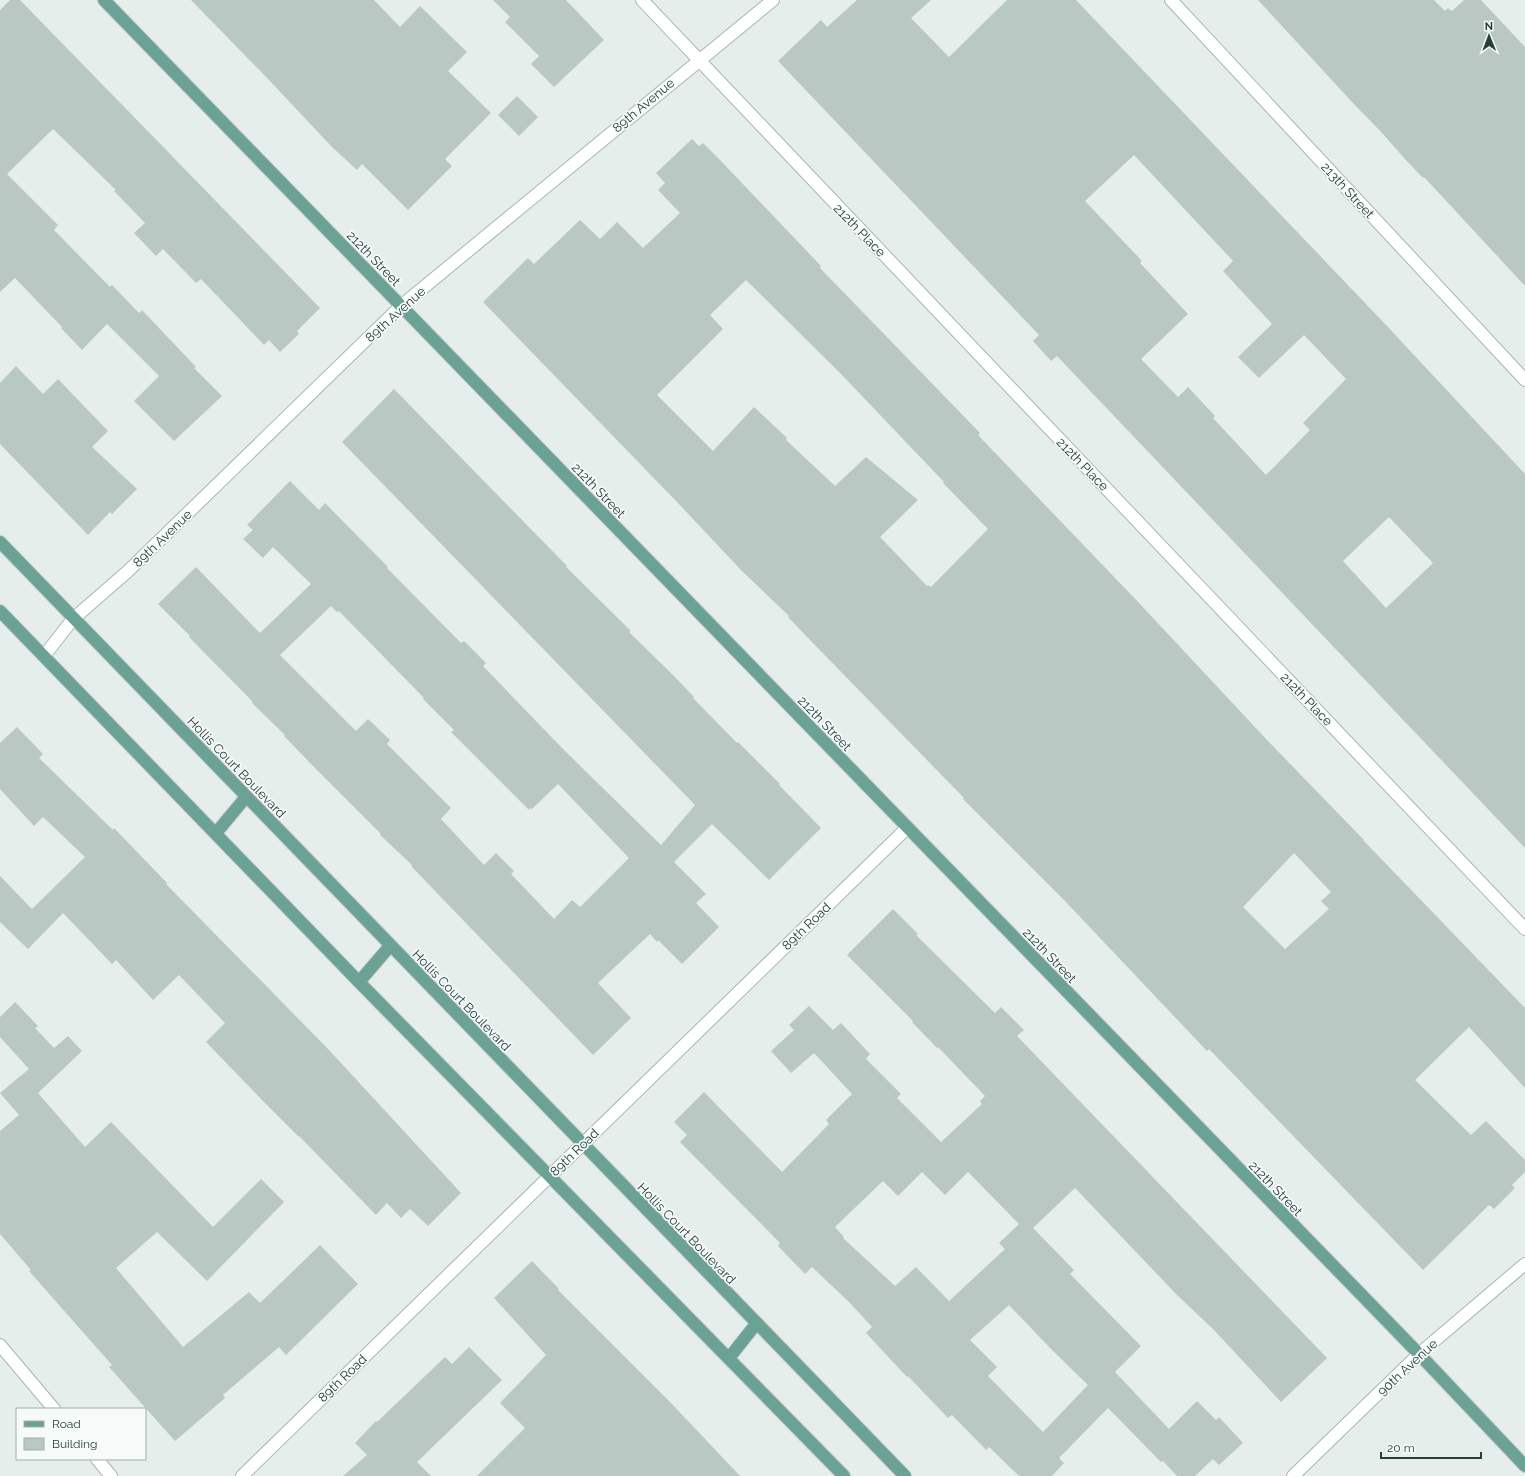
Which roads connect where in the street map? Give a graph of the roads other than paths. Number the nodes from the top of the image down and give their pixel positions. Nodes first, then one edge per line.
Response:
1 (104, 0) edge
2 (642, 0) edge
3 (772, 0) edge
4 (1171, 0) edge
5 (699, 60) junction
6 (401, 306) junction
7 (1525, 380) edge
8 (0, 542) edge
9 (0, 611) edge
10 (73, 619) junction
11 (44, 656) junction
12 (246, 797) junction
13 (907, 828) junction
14 (216, 833) junction
15 (1525, 929) edge
16 (390, 946) junction
17 (359, 982) junction
18 (582, 1144) junction
19 (549, 1176) junction
20 (1525, 1264) edge
21 (756, 1324) junction
22 (0, 1345) edge
23 (1419, 1354) junction
24 (729, 1358) junction
25 (53, 1408) edge
26 (98, 1460) edge
27 (1525, 1466) edge
28 (111, 1476) edge
29 (242, 1476) edge
30 (844, 1476) edge
31 (905, 1476) edge
32 (1294, 1476) edge

1 - 6 main road, 212th Street
2 - 5 street, 212th Place
3 - 5 street, 89th Avenue
4 - 7 street, 213th Street
5 - 6 street, 89th Avenue
5 - 15 street, 212th Place
6 - 10 street, 89th Avenue
6 - 13 main road, 212th Street
8 - 10 main road, Hollis Court Boulevard
9 - 11 main road
10 - 11 street, 89th Avenue
10 - 12 main road, Hollis Court Boulevard
11 - 14 main road
12 - 14 main road
12 - 16 main road, Hollis Court Boulevard
13 - 18 street, 89th Road
13 - 23 main road, 212th Street
14 - 17 main road
16 - 17 main road
16 - 18 main road, Hollis Court Boulevard
17 - 19 main road
18 - 19 street, 89th Road
18 - 21 main road, Hollis Court Boulevard
19 - 24 main road
19 - 29 street, 89th Road
20 - 23 street, 90th Avenue
21 - 24 main road
21 - 31 main road, Hollis Court Boulevard
22 - 25 street
23 - 27 main road, 212th Street
23 - 32 street, 90th Avenue
24 - 30 main road
26 - 28 street

